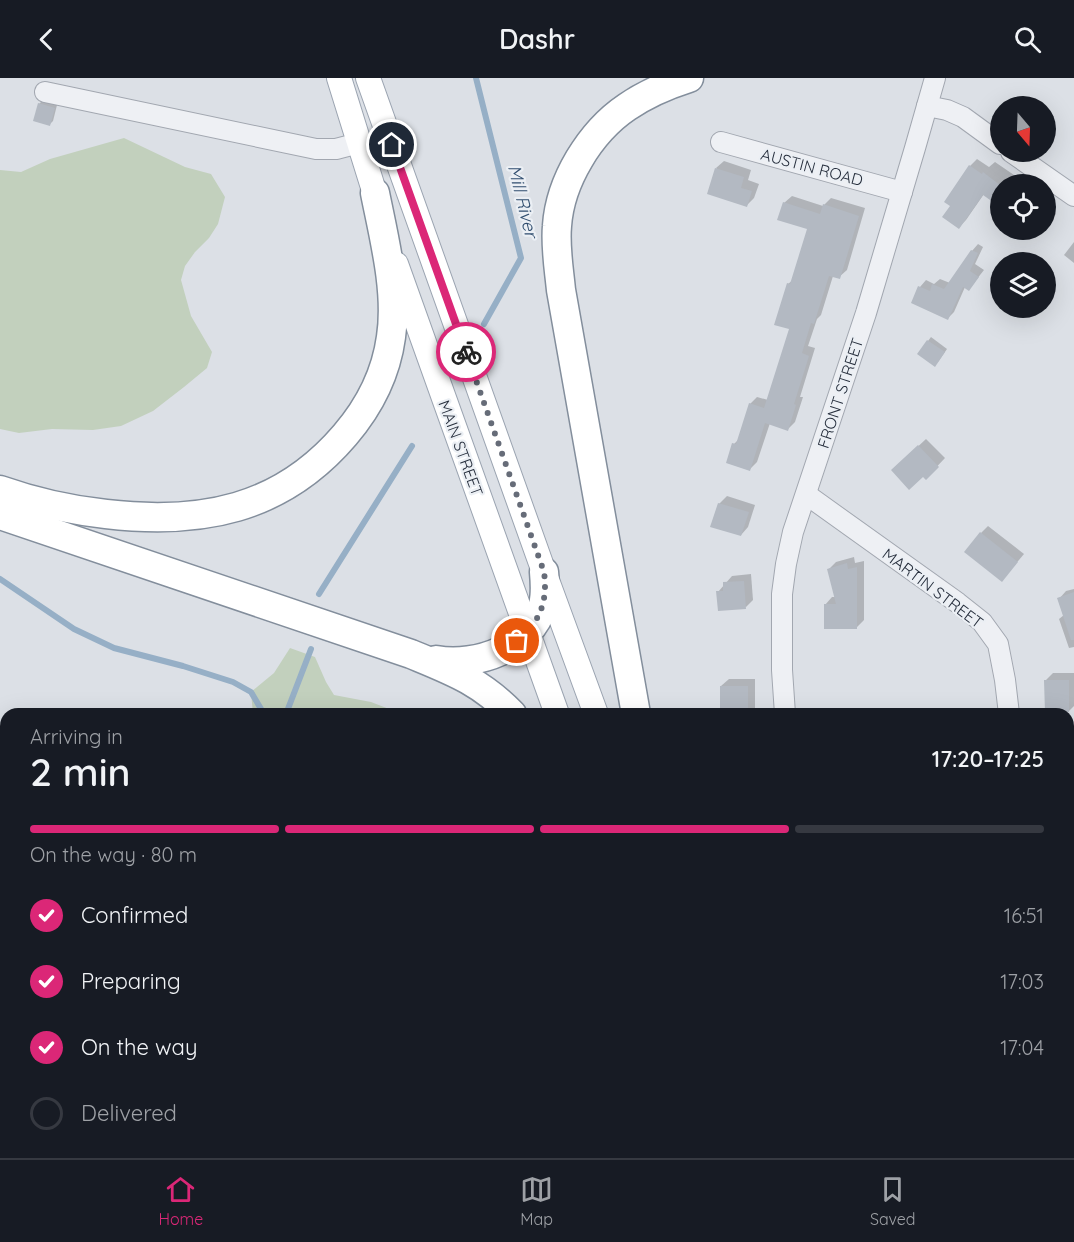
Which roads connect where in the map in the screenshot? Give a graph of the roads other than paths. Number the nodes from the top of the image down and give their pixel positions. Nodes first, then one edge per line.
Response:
1 (339, 78) edge
2 (368, 78) edge
3 (689, 78) edge
4 (934, 82) edge
5 (45, 92) dead end
6 (927, 106) junction
7 (990, 137) edge
8 (721, 142) dead end
9 (359, 143) junction
10 (1025, 162) edge
11 (902, 192) junction
12 (375, 193) junction
13 (1074, 196) edge
14 (0, 490) edge
15 (807, 495) junction
16 (0, 514) edge
17 (544, 572) junction
18 (528, 633) junction
19 (411, 654) junction
20 (506, 708) edge
21 (555, 708) edge
22 (594, 708) edge
23 (635, 708) edge
24 (785, 708) edge
25 (1008, 708) edge

1 - 9 main road, MAIN STREET
2 - 17 main road
3 - 23 highway
4 - 6 street, FRONT STREET
5 - 9 street
6 - 7 street
6 - 11 street, FRONT STREET
8 - 11 street, AUSTIN ROAD
9 - 12 main road, MAIN STREET
10 - 13 street
11 - 15 street, FRONT STREET
12 - 14 highway
12 - 18 main road, MAIN STREET
15 - 24 street, FRONT STREET
15 - 25 street, MARTIN STREET
16 - 19 highway
17 - 18 highway
17 - 22 main road
18 - 19 highway
18 - 21 main road, MAIN STREET
19 - 20 highway

